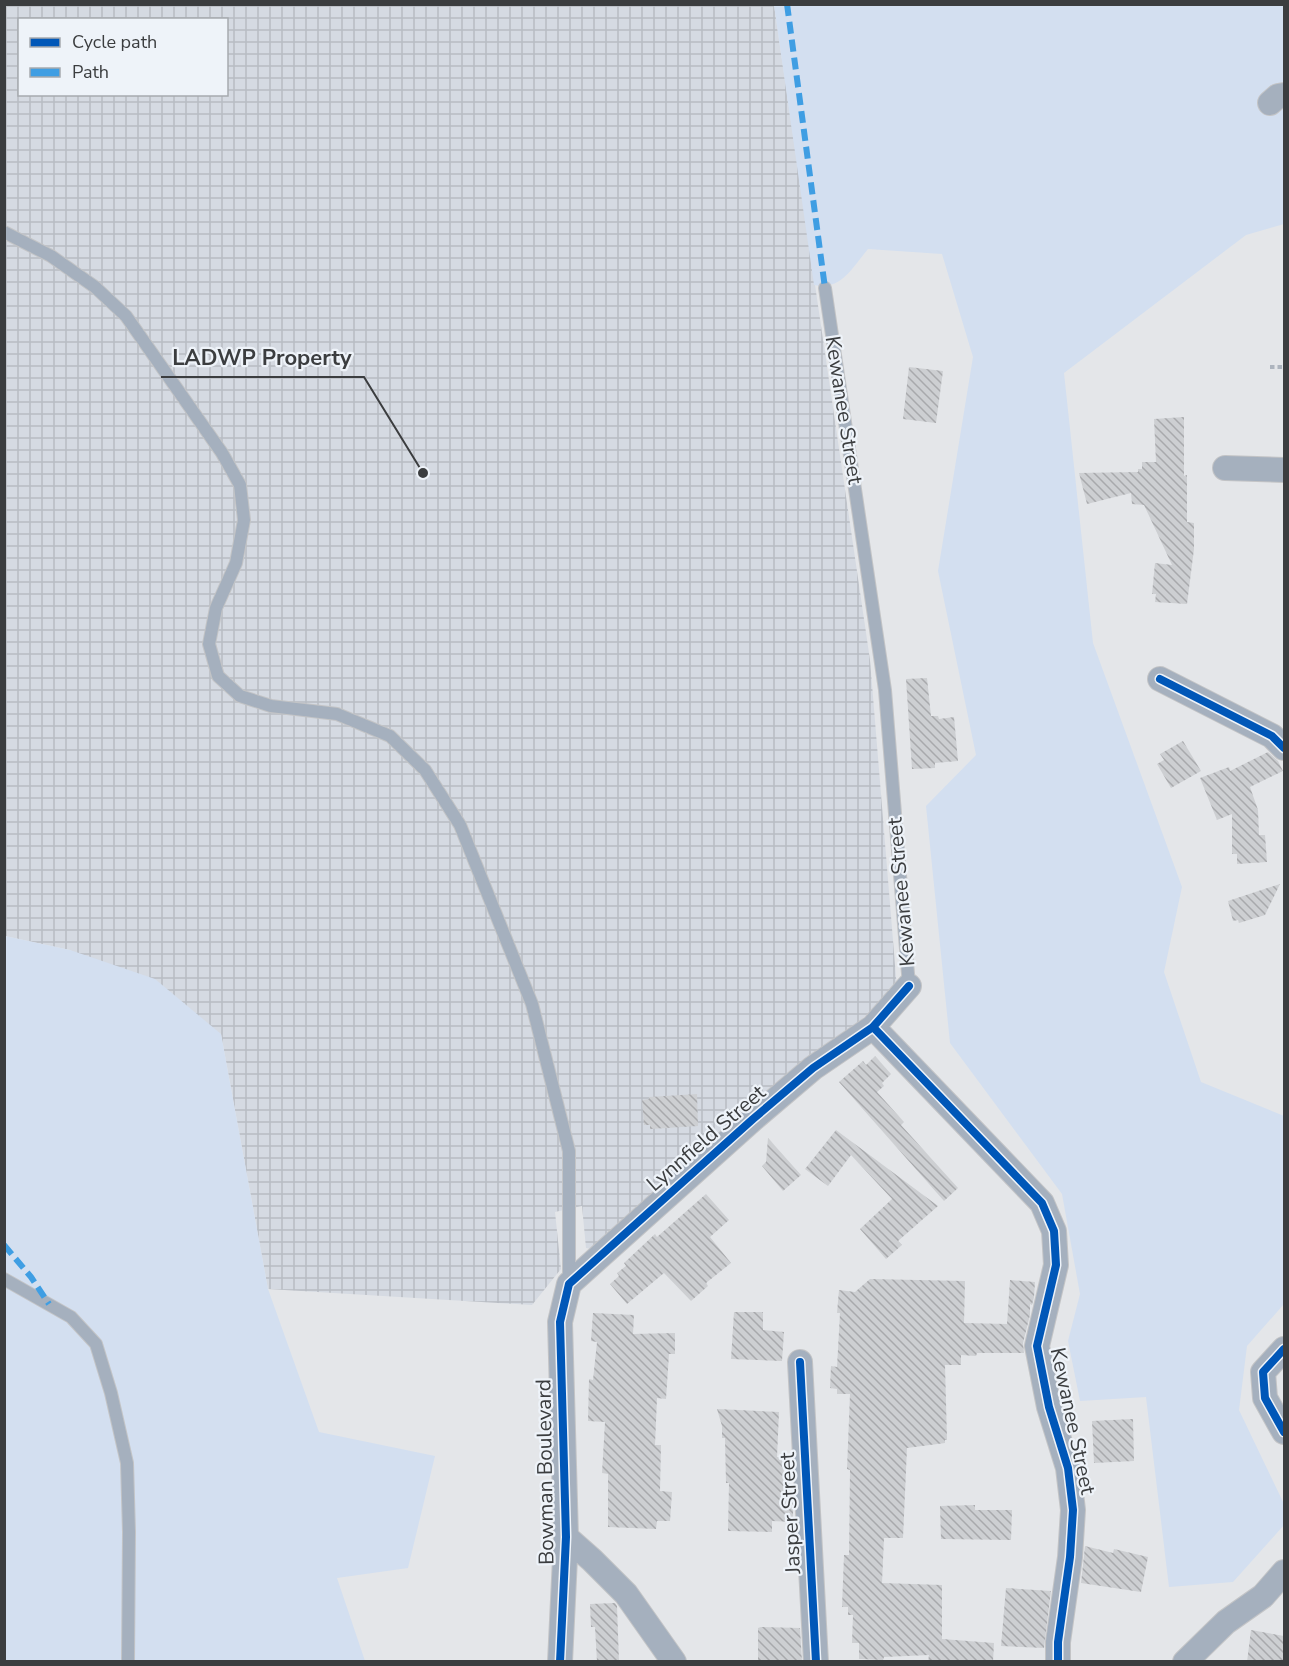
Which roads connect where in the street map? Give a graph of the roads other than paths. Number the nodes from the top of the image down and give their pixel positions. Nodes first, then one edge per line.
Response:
1 (4, 232) edge
2 (825, 288) dead end
3 (1225, 468) dead end
4 (1284, 470) edge
5 (1160, 680) dead end
6 (1284, 748) edge
7 (909, 986) joint
8 (873, 1027) junction
9 (4, 1279) edge
10 (568, 1284) junction
11 (1284, 1349) edge
12 (800, 1362) dead end
13 (1263, 1372) junction
14 (1284, 1390) edge
15 (1284, 1432) edge
16 (566, 1537) junction
17 (1284, 1572) edge
18 (128, 1662) edge
19 (560, 1662) edge
20 (674, 1662) edge
21 (816, 1662) edge
22 (1058, 1662) edge
23 (1185, 1662) edge

1 - 10 lane
2 - 7 lane, Kewanee Street
3 - 4 street
5 - 6 street
7 - 8 street, Kewanee Street
8 - 10 street, Lynnfield Street
8 - 22 street, Kewanee Street
9 - 18 lane
10 - 16 street, Bowman Boulevard
11 - 13 street
12 - 21 street, Jasper Street
13 - 14 street
13 - 15 street
16 - 19 street, Bowman Boulevard
16 - 20 street
17 - 23 street

